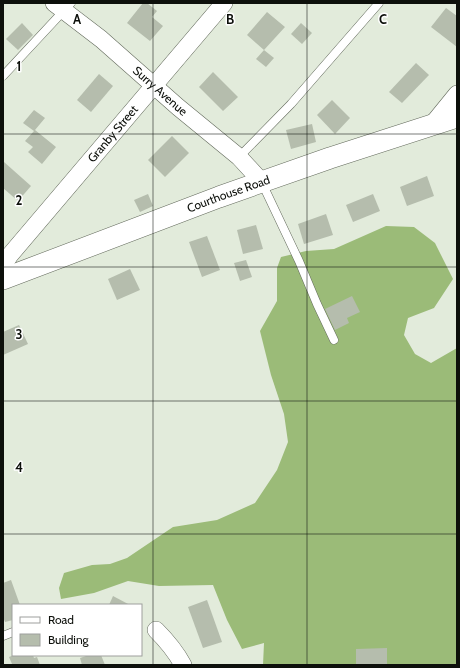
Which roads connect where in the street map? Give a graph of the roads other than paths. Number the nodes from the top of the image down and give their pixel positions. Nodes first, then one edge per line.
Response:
1 (224, 3) edge
2 (379, 3) edge
3 (63, 6) edge
4 (3, 76) edge
5 (153, 85) junction
6 (457, 94) edge
7 (457, 117) edge
8 (431, 126) junction
9 (239, 157) junction
10 (262, 182) junction
11 (3, 266) edge
12 (3, 279) edge
13 (334, 340) dead end
14 (156, 630) dead end
15 (183, 665) edge

1 - 5 street, Granby Street
2 - 9 lane
3 - 4 lane
3 - 5 street, Surry Avenue
5 - 9 street, Surry Avenue
5 - 11 street, Granby Street
6 - 8 street
7 - 8 street, Courthouse Road
8 - 10 street, Courthouse Road
9 - 10 street, Surry Avenue
10 - 12 street, Courthouse Road
10 - 13 lane
14 - 15 street

